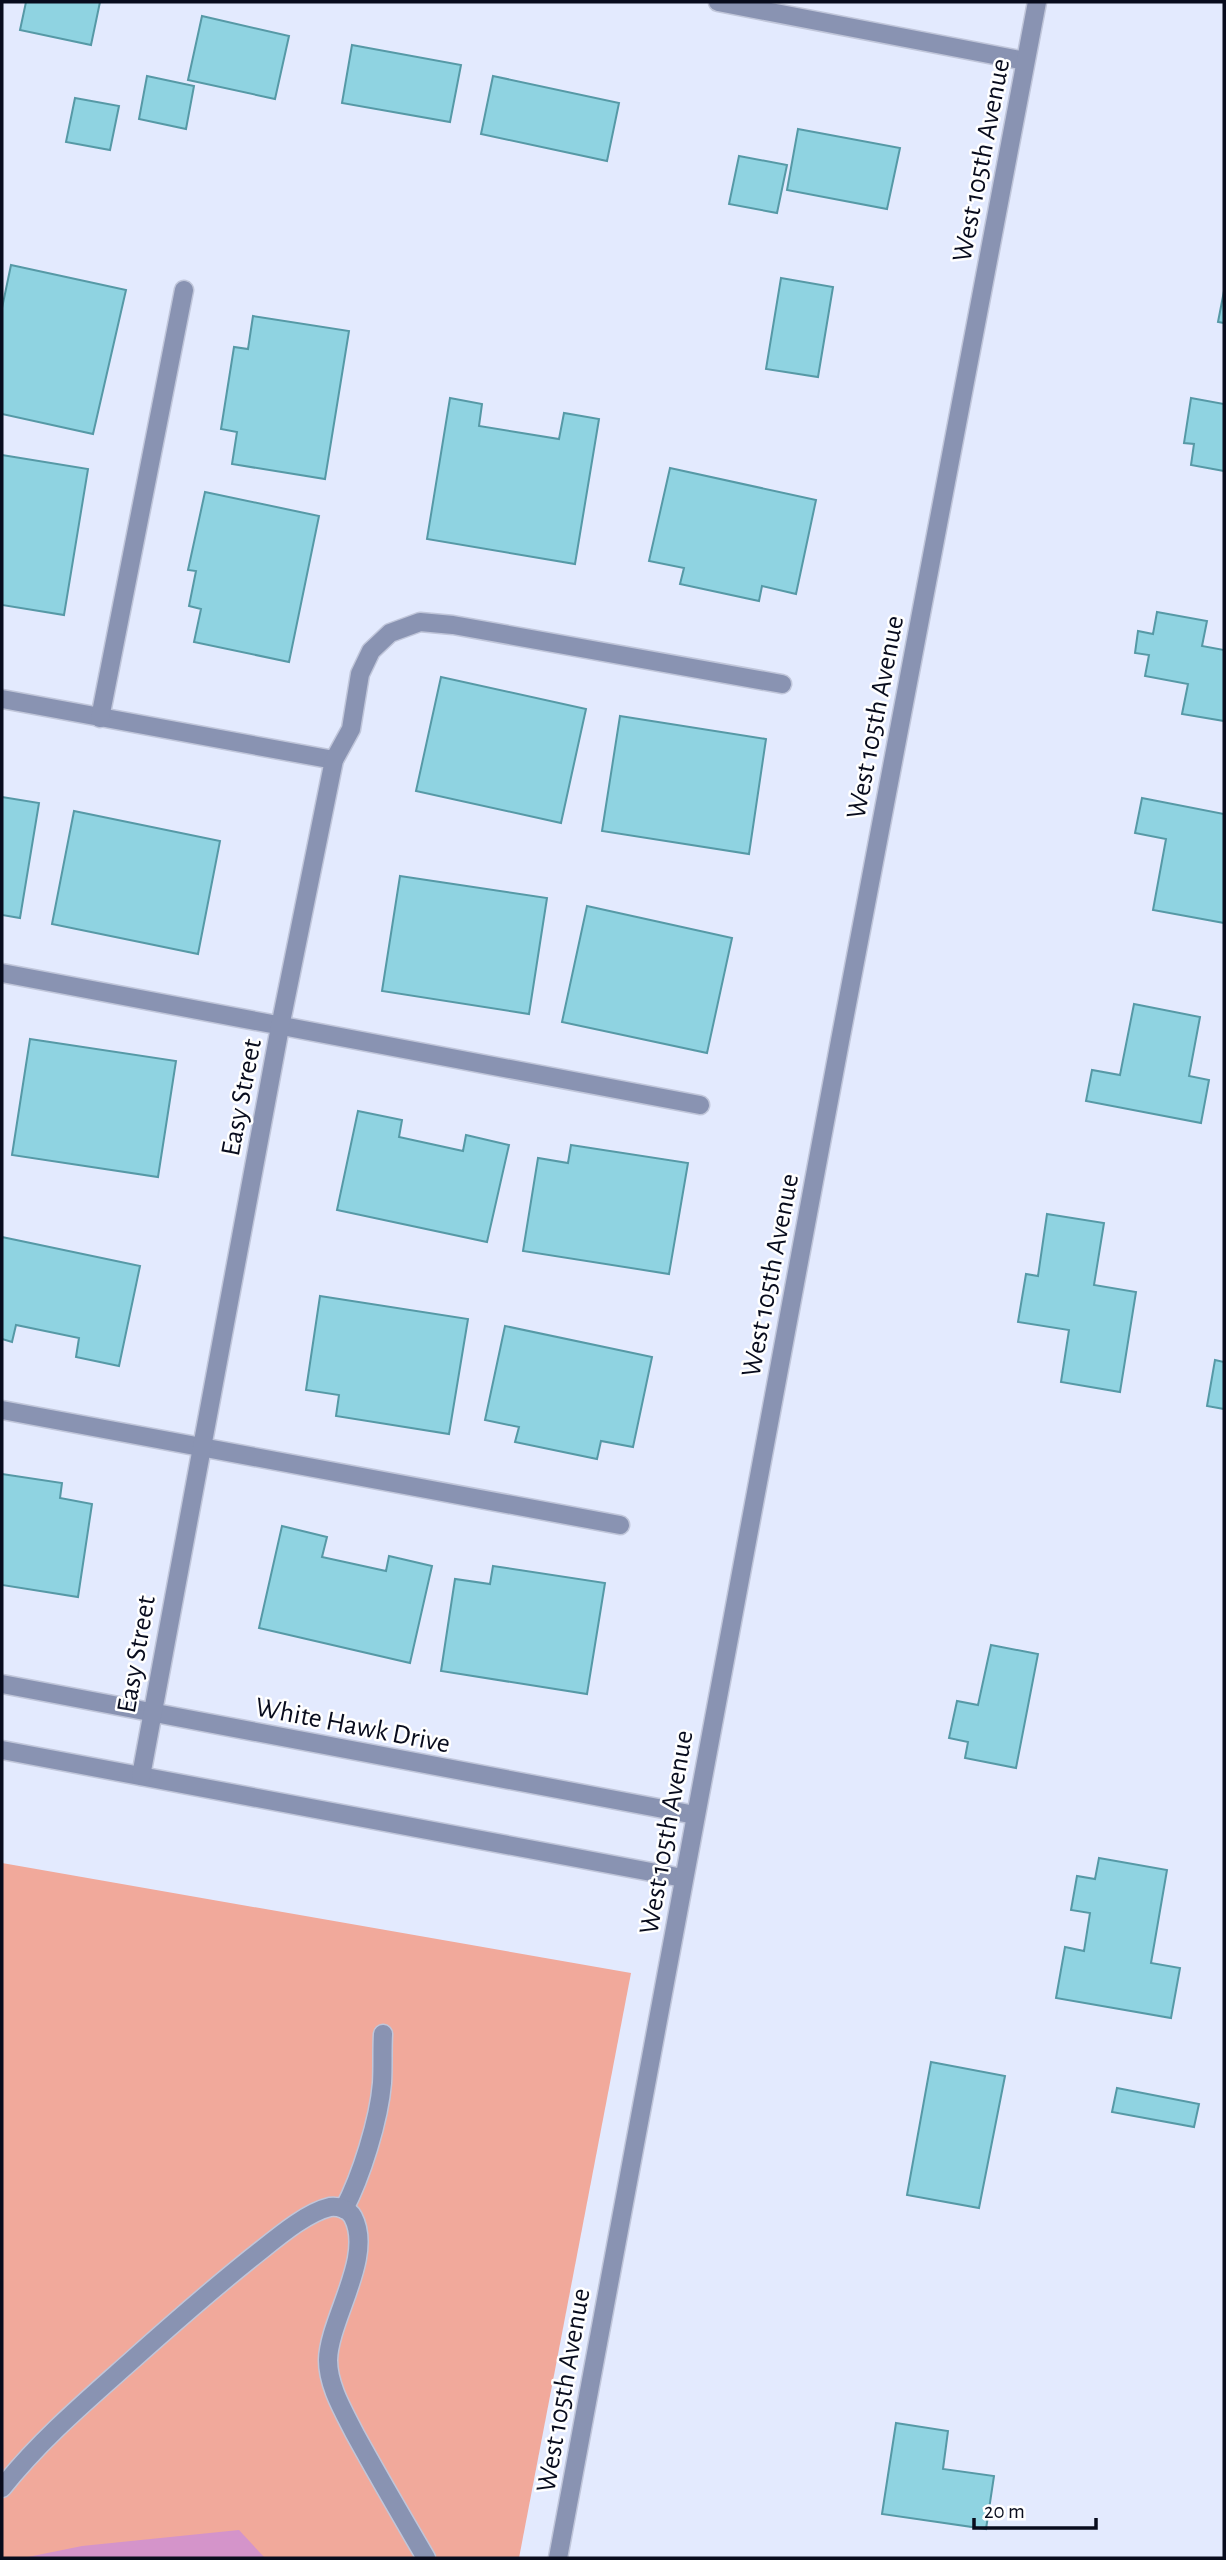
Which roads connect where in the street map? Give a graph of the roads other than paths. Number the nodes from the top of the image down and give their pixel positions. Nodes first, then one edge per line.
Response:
1 (718, 2) edge
2 (1037, 2) edge
3 (1025, 61) junction
4 (184, 290) dead end
5 (782, 684) dead end
6 (2, 699) edge
7 (100, 718) junction
8 (334, 760) junction
9 (2, 973) edge
10 (280, 1027) junction
11 (700, 1105) dead end
12 (2, 1410) edge
13 (200, 1447) junction
14 (620, 1525) dead end
15 (2, 1684) edge
16 (151, 1712) junction
17 (2, 1750) edge
18 (141, 1776) junction
19 (695, 1815) junction
20 (683, 1878) junction
21 (383, 2034) dead end
22 (344, 2209) junction
23 (2, 2488) edge
24 (426, 2558) edge
25 (558, 2558) edge

1 - 3 street
2 - 3 street, West 105th Avenue
3 - 19 street, West 105th Avenue
4 - 7 street
5 - 8 street, Easy Street
6 - 7 street
7 - 8 street
8 - 10 street, Easy Street
9 - 10 street
10 - 11 street
10 - 13 street, Easy Street
12 - 13 street
13 - 14 street
13 - 16 street, Easy Street
15 - 16 street, White Hawk Drive
16 - 18 street, Easy Street
16 - 19 street, White Hawk Drive
17 - 18 street
18 - 20 street
19 - 20 street, West 105th Avenue
20 - 25 street, West 105th Avenue
21 - 22 street
22 - 23 street
22 - 24 street

